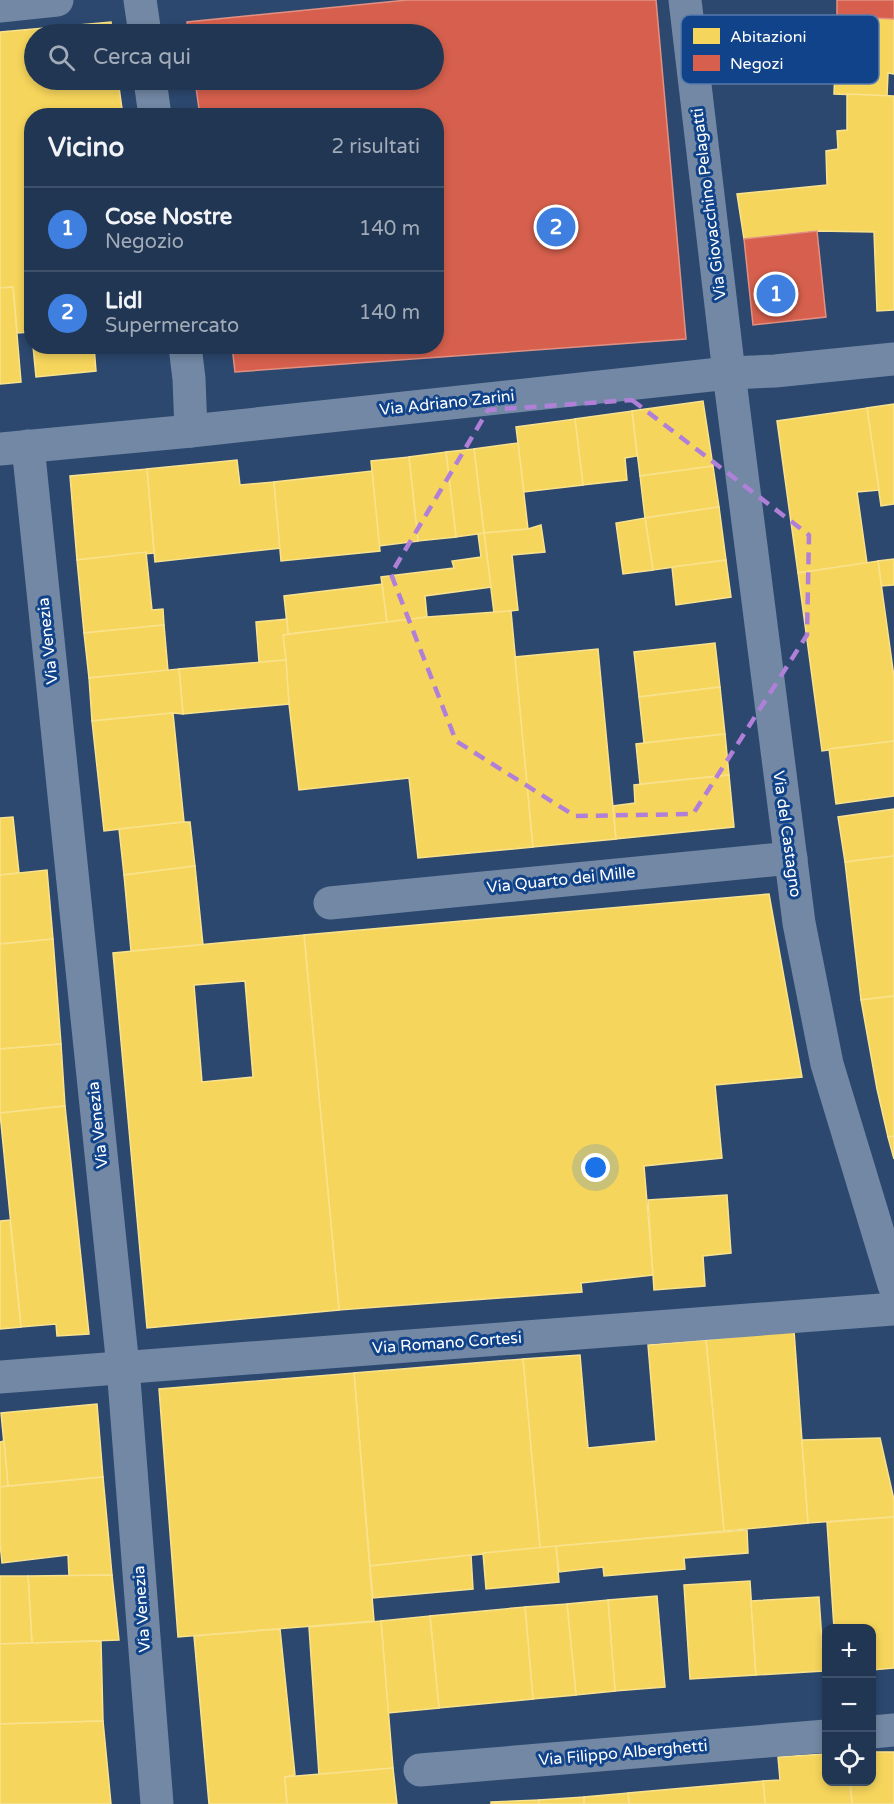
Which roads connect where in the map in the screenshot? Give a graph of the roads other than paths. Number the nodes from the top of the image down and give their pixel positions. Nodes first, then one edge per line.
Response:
1 (57, 0) edge
2 (140, 0) edge
3 (685, 0) edge
4 (0, 6) edge
5 (687, 15) edge
6 (144, 24) edge
7 (695, 84) edge
8 (151, 90) edge
9 (154, 108) edge
10 (186, 354) edge
11 (894, 359) edge
12 (729, 373) junction
13 (191, 431) junction
14 (14, 448) edge
15 (791, 858) junction
16 (330, 903) dead end
17 (894, 1285) edge
18 (894, 1309) edge
19 (123, 1367) junction
20 (0, 1377) edge
21 (894, 1730) edge
22 (876, 1732) edge
23 (822, 1736) edge
24 (420, 1770) dead end
25 (157, 1804) edge

1 - 4 street
2 - 6 street
3 - 5 street, Via Giovacchino Pelagatti
7 - 12 street, Via Giovacchino Pelagatti
8 - 9 street
10 - 13 street
11 - 12 street, Via Adriano Zarini
12 - 13 street, Via Adriano Zarini
12 - 15 street, Via del Castagno
13 - 14 street, Via Adriano Zarini
14 - 19 street, Via Venezia
15 - 16 street, Via Quarto dei Mille
15 - 17 street, Via del Castagno
18 - 19 street, Via Romano Cortesi
19 - 20 street, Via Romano Cortesi
19 - 25 street, Via Venezia
21 - 22 street
23 - 24 street, Via Filippo Alberghetti

